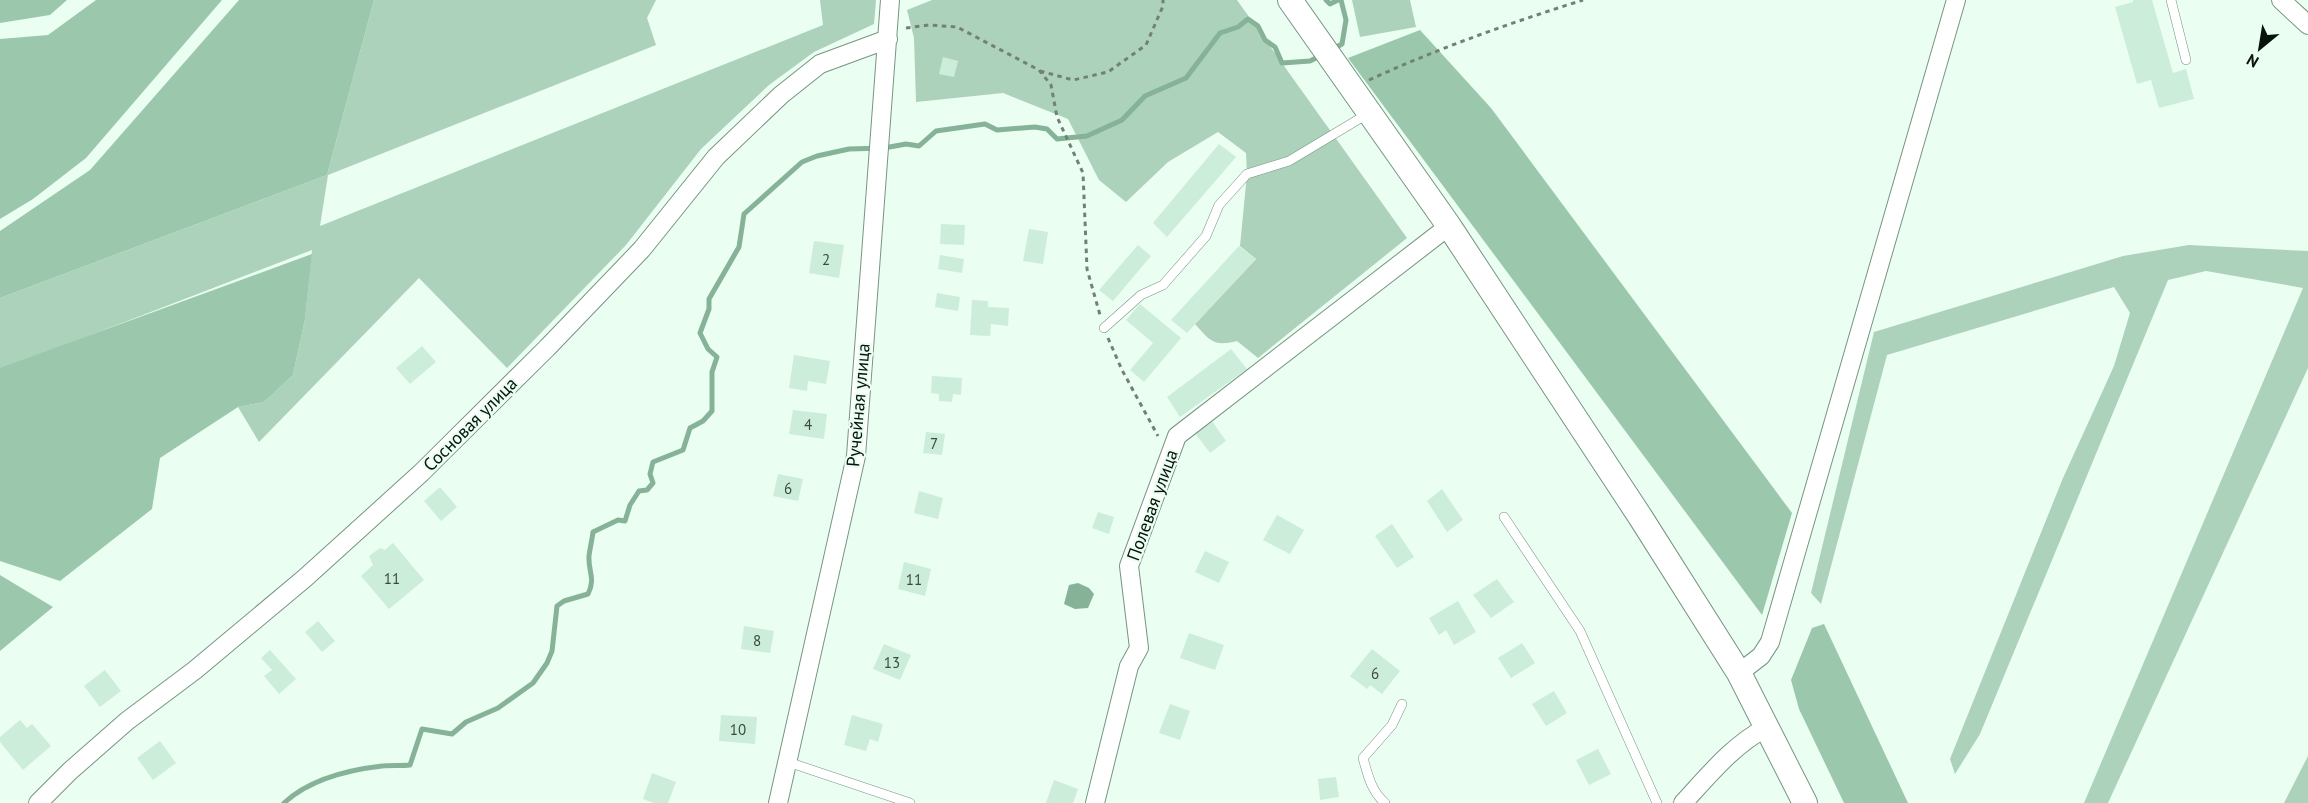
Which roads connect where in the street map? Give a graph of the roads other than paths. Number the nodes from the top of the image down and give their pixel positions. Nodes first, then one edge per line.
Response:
1 (890, 0) edge
2 (1290, 0) edge
3 (1956, 0) edge
4 (2171, 0) edge
5 (2281, 0) edge
6 (2308, 25) edge
7 (888, 35) junction
8 (2186, 60) dead end
9 (1369, 113) junction
10 (1449, 226) junction
11 (1104, 328) road end
12 (1504, 517) dead end
13 (1739, 673) junction
14 (1402, 704) dead end
15 (1767, 727) junction
16 (788, 762) junction
17 (38, 803) edge
18 (778, 803) edge
19 (910, 803) edge
20 (1095, 803) edge
21 (1385, 803) edge
22 (1658, 803) edge
23 (1683, 803) edge
24 (1804, 803) edge

1 - 7 street, Ручейная улица
2 - 9 main road
3 - 13 street
4 - 8 lane
5 - 6 street
7 - 16 street, Ручейная улица
7 - 17 street, Сосновая улица
9 - 10 main road
9 - 11 lane
10 - 13 main road
10 - 20 street, Полевая улица
12 - 22 lane
13 - 15 main road
14 - 21 lane
15 - 23 street
15 - 24 main road
16 - 18 street, Ручейная улица
16 - 19 lane

